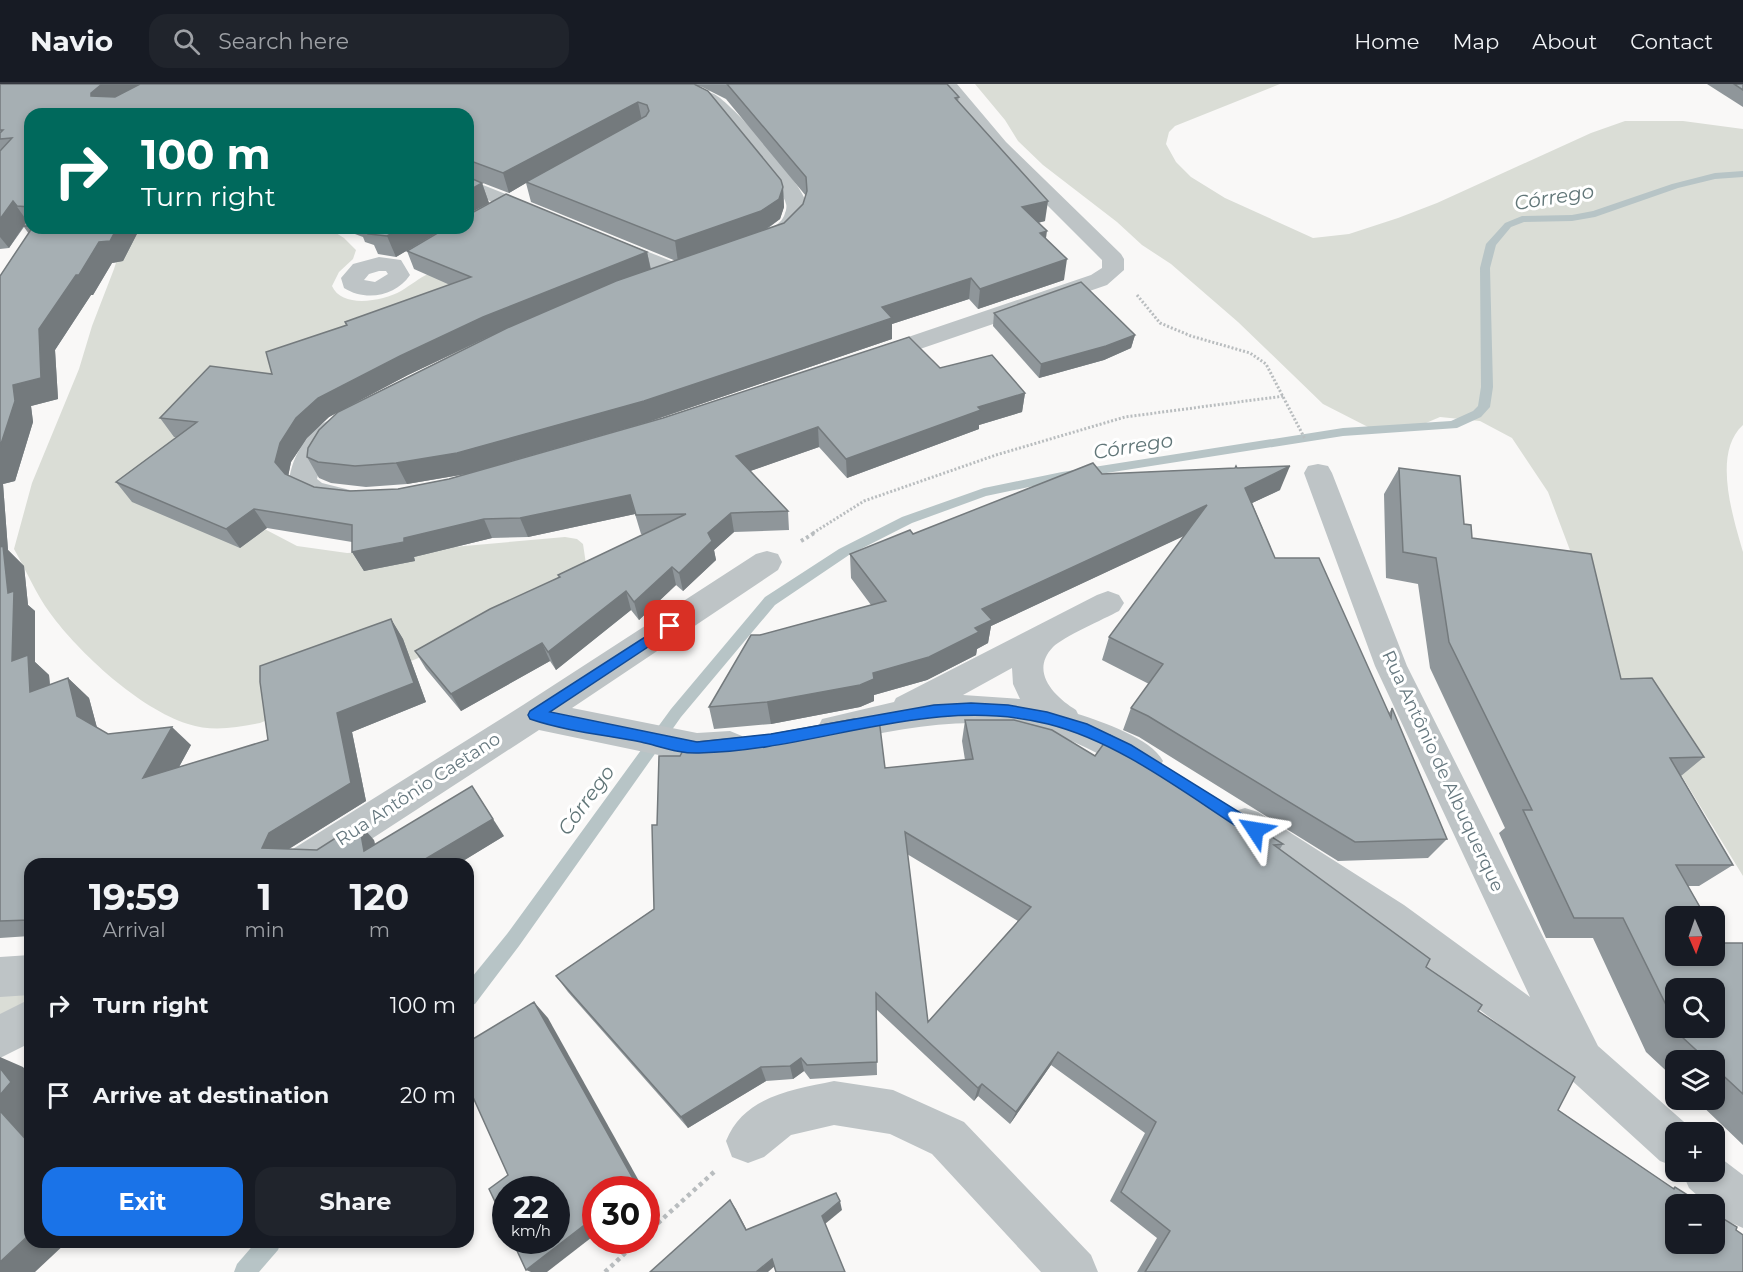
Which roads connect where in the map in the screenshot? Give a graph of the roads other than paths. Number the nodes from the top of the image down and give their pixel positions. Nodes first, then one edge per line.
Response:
1 (655, 84) edge
2 (948, 84) edge
3 (474, 187) edge
4 (530, 191) edge
5 (510, 202) junction
6 (485, 217) edge
7 (562, 224) edge
8 (593, 236) edge
9 (746, 247) edge
10 (416, 257) edge
11 (397, 268) dead end
12 (644, 283) edge
13 (845, 366) edge
14 (362, 412) edge
15 (1318, 473) dead end
16 (366, 499) edge
17 (767, 562) road end
18 (1108, 603) dead end
19 (1043, 637) junction
20 (535, 715) junction
21 (889, 718) junction
22 (1082, 728) junction
23 (806, 734) edge
24 (760, 742) edge
25 (1176, 780) edge
26 (1216, 805) edge
27 (310, 858) edge
28 (24, 975) edge
29 (0, 977) edge
30 (24, 1023) edge
31 (0, 1037) edge
32 (1583, 1062) junction
33 (1665, 1135) edge
34 (748, 1141) road end
35 (1717, 1182) edge
36 (1743, 1205) edge
37 (1074, 1272) edge

1 - 9 street
2 - 13 street
3 - 5 street
4 - 5 street
5 - 6 street
5 - 7 street
8 - 12 street
10 - 11 street
14 - 16 street
15 - 32 street, Rua Antônio de Albuquerque
17 - 20 street
18 - 19 street
19 - 21 street
19 - 22 street
20 - 24 street
20 - 27 street, Rua Antônio Caetano
21 - 22 street
21 - 23 street
22 - 25 street
26 - 32 street
28 - 29 street
30 - 31 street
32 - 33 street
34 - 37 street
35 - 36 street

